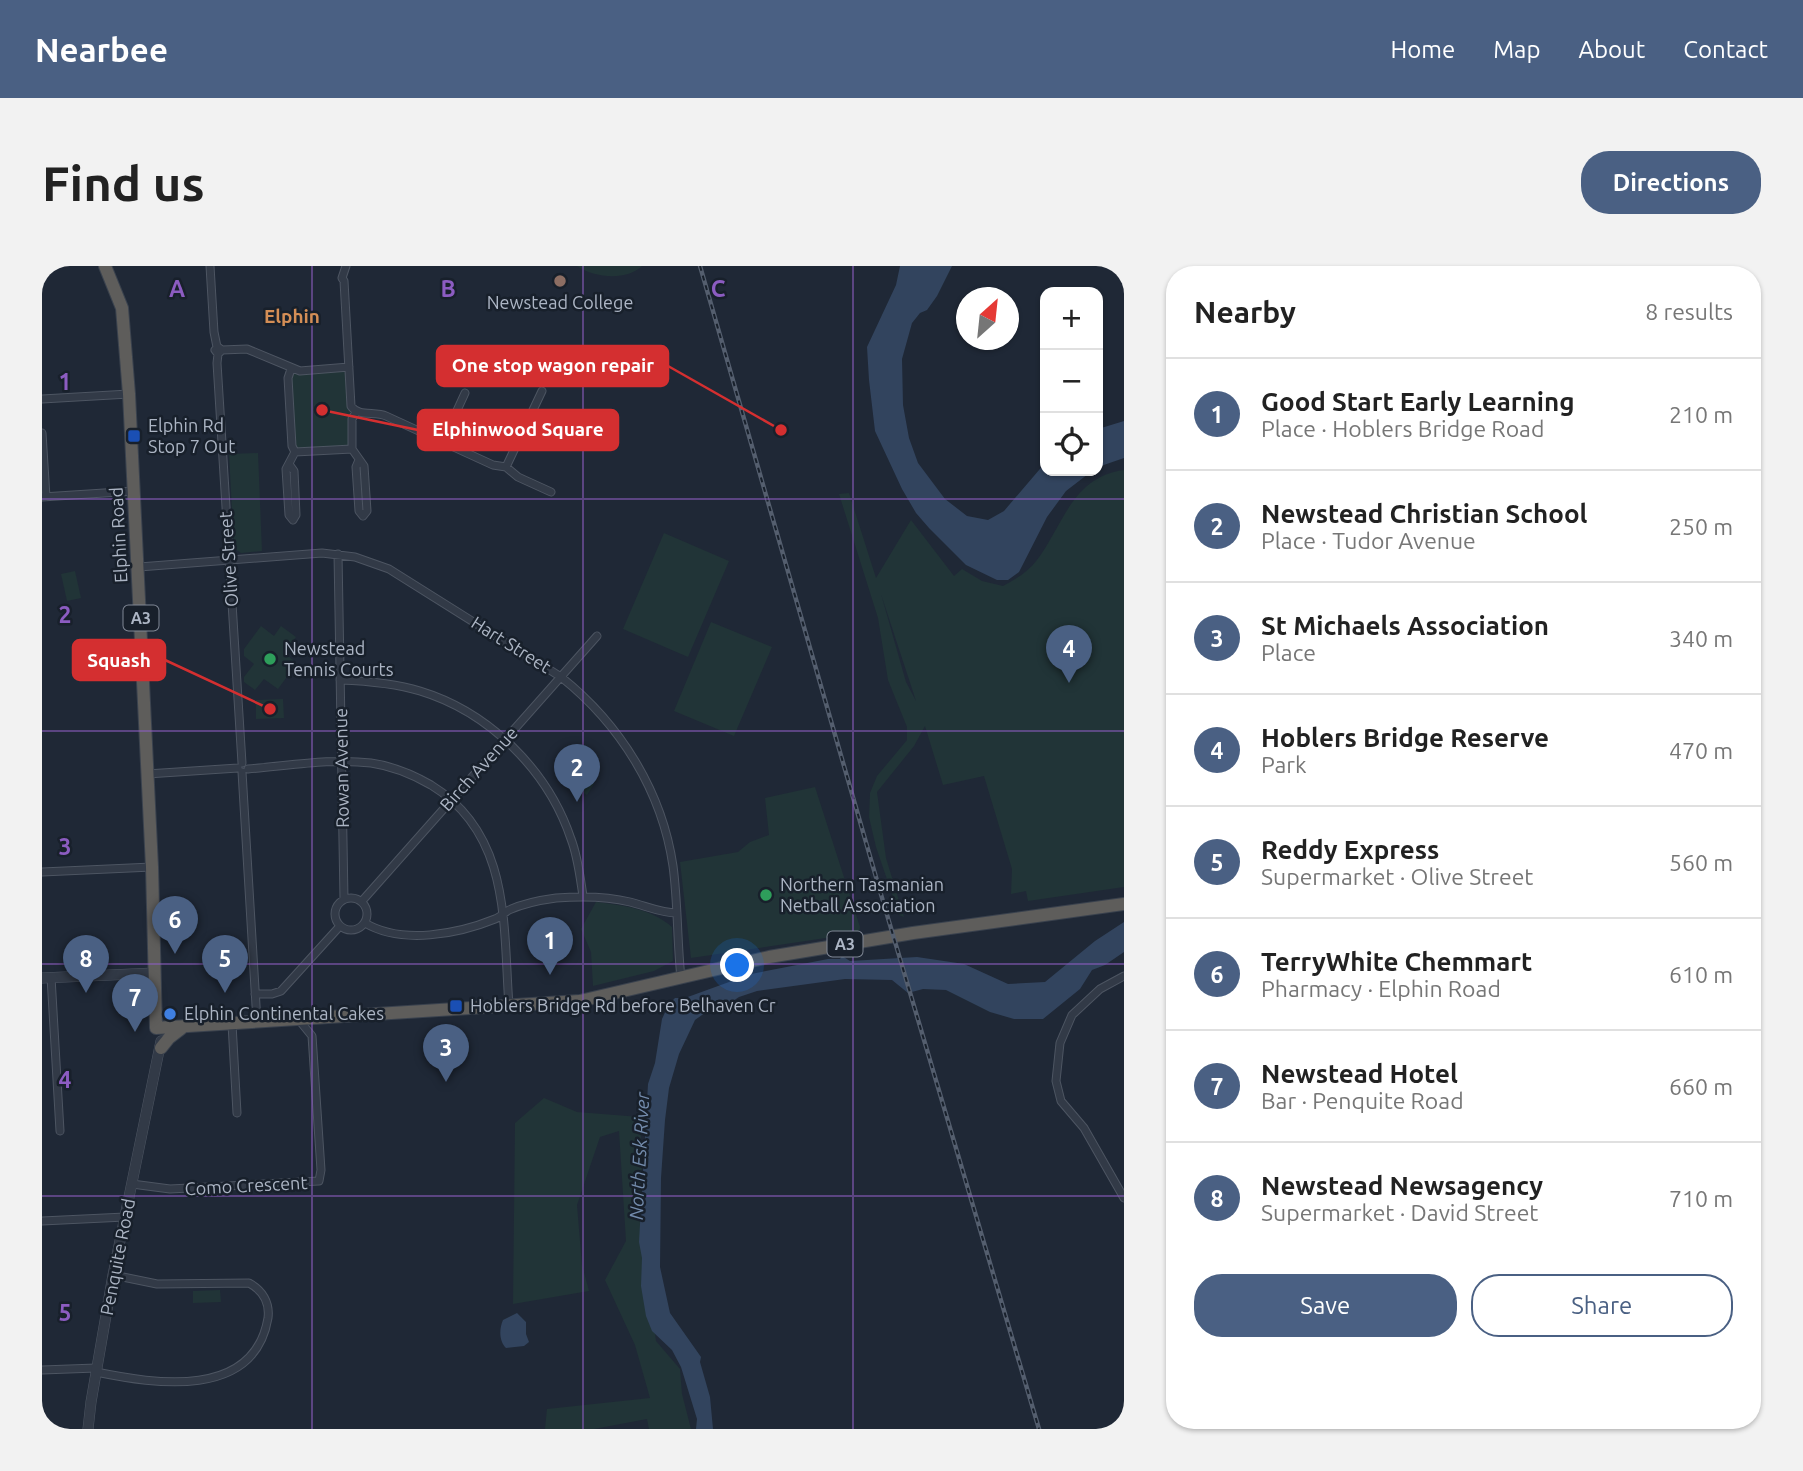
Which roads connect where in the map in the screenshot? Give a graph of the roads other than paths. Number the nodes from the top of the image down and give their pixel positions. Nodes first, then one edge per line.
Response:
1 (105, 266) edge
2 (210, 266) edge
3 (347, 266) edge
4 (219, 350) junction
5 (349, 367) junction
6 (291, 369) junction
7 (542, 391) dead end
8 (465, 393) dead end
9 (129, 394) junction
10 (42, 399) edge
11 (356, 412) junction
12 (42, 433) edge
13 (443, 441) junction
14 (352, 449) junction
15 (295, 453) junction
16 (359, 460) junction
17 (289, 464) junction
18 (506, 467) junction
19 (135, 491) junction
20 (551, 492) dead end
21 (44, 497) edge
22 (338, 554) junction
23 (229, 560) junction
24 (139, 567) junction
25 (597, 636) dead end
26 (561, 677) junction
27 (340, 680) junction
28 (505, 740) junction
29 (341, 762) junction
30 (242, 768) junction
31 (147, 774) junction
32 (451, 800) junction
33 (152, 867) junction
34 (42, 872) edge
35 (583, 896) junction
36 (344, 899) junction
37 (362, 901) junction
38 (1124, 904) edge
39 (677, 913) junction
40 (503, 915) junction
41 (365, 923) junction
42 (340, 926) junction
43 (156, 973) junction
44 (1124, 976) edge
45 (47, 977) edge
46 (681, 978) junction
47 (255, 994) junction
48 (509, 1007) junction
49 (299, 1020) junction
50 (257, 1022) junction
51 (232, 1024) junction
52 (185, 1026) junction
53 (159, 1028) junction
54 (161, 1048) junction
55 (151, 1086) junction
56 (237, 1113) dead end
57 (60, 1130) dead end
58 (132, 1184) junction
59 (1124, 1198) edge
60 (125, 1217) junction
61 (42, 1220) edge
62 (113, 1275) junction
63 (42, 1370) edge
64 (96, 1370) junction
65 (88, 1429) edge

1 - 9 highway, Elphin Road / A3
2 - 4 street, Olive Street
3 - 5 street
4 - 6 street
4 - 23 street, Olive Street
5 - 6 street
5 - 11 street
6 - 15 street
7 - 18 street
8 - 13 street
9 - 10 street
9 - 19 highway, Elphin Road / A3
11 - 13 street
11 - 14 street
12 - 21 street
13 - 18 street
14 - 15 street
14 - 16 street
15 - 17 street
16 - 16 street
17 - 17 street
18 - 20 street
19 - 21 street
19 - 24 highway, Elphin Road / A3
22 - 23 street, Hart Street
22 - 26 street, Hart Street
22 - 27 street, Rowan Avenue
23 - 24 street, Hart Street
23 - 30 street, Olive Street
24 - 31 highway, Elphin Road / A3
25 - 26 street, Birch Avenue
26 - 28 street, Birch Avenue
26 - 39 street, Hart Street
27 - 28 street
27 - 29 street, Rowan Avenue
28 - 32 street, Birch Avenue
28 - 35 street
29 - 30 street
29 - 32 street
29 - 36 street, Rowan Avenue
30 - 31 street
30 - 47 street, Olive Street
31 - 33 highway, Elphin Road / A3
32 - 37 street, Birch Avenue
32 - 40 street
33 - 34 street
33 - 43 highway, Elphin Road / A3
35 - 39 street
35 - 40 street
36 - 37 street
36 - 42 street
37 - 41 street
38 - 46 highway, A3
39 - 46 street, Hart Street
40 - 41 street
40 - 48 street
41 - 42 street
42 - 47 street
43 - 45 street
43 - 53 highway, Elphin Road / A3
44 - 59 street
45 - 57 street
46 - 48 highway, A3
47 - 50 street, Olive Street
48 - 49 highway, A3
49 - 50 highway, A3
49 - 58 street, Como Crescent
50 - 51 highway, A3
51 - 52 highway, A3
51 - 56 street
52 - 53 highway, A3
52 - 54 highway
53 - 54 street, Penquite Road
53 - 55 street, Penquite Road
54 - 55 street, Penquite Road
55 - 58 street, Penquite Road
58 - 60 street, Penquite Road
60 - 61 street
60 - 62 street, Penquite Road
62 - 64 street, Penquite Road
62 - 64 street
63 - 64 street
64 - 65 street, Penquite Road

